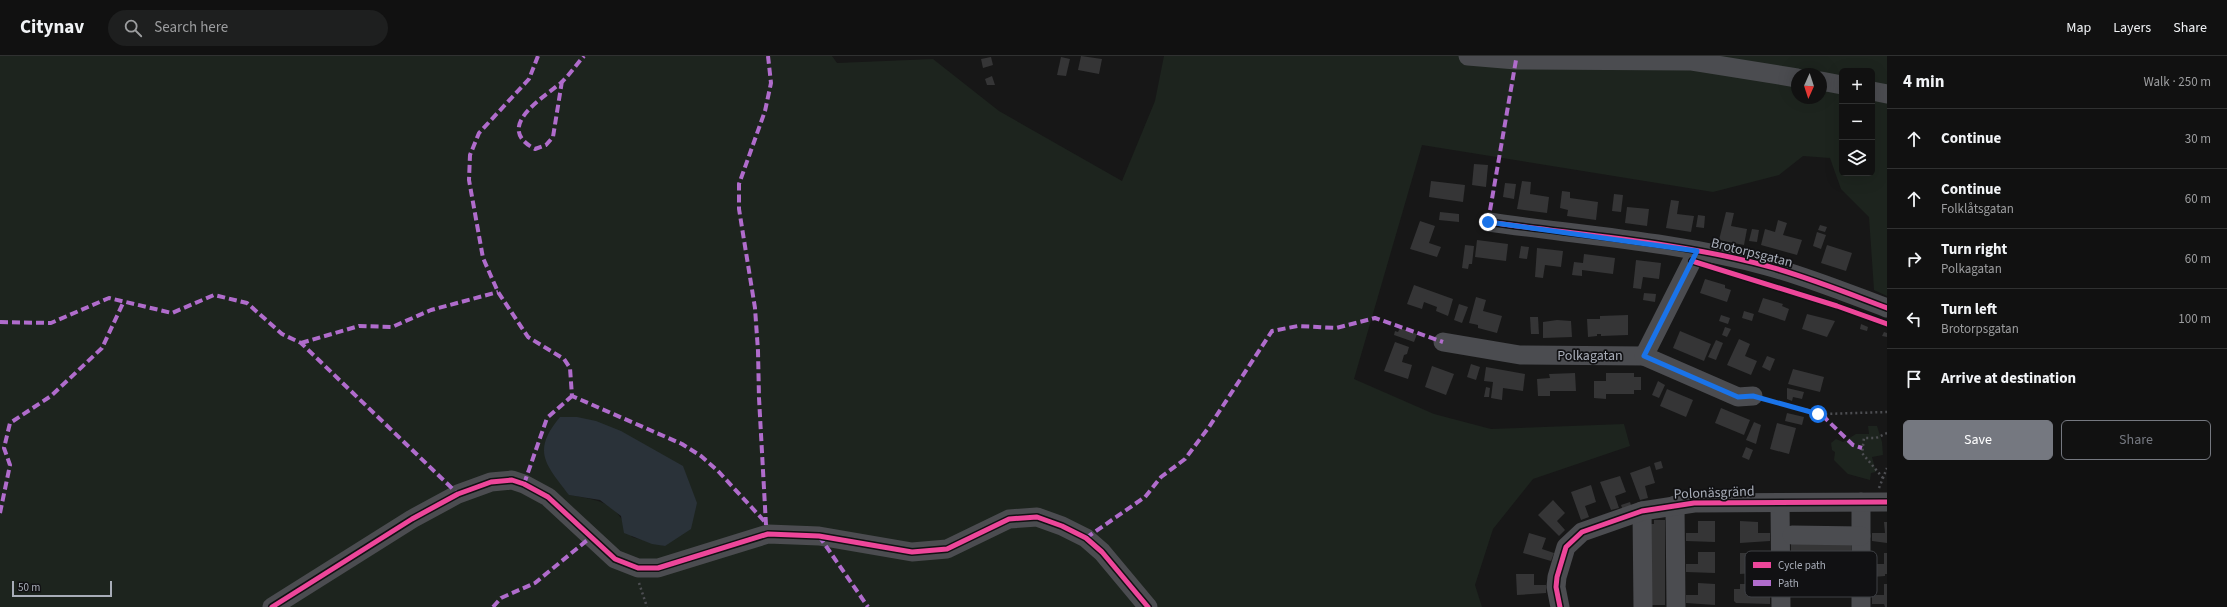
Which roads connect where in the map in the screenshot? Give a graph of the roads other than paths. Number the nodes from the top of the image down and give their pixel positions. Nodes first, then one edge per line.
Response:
1 (1468, 56) edge
2 (1791, 77) edge
3 (1827, 83) edge
4 (1839, 85) edge
5 (1875, 92) edge
6 (1887, 94) edge
7 (1488, 222) dead end
8 (1697, 251) junction
9 (1887, 308) edge
10 (1443, 342) dead end
11 (1644, 356) junction
12 (1753, 396) road end
13 (1874, 502) edge
14 (1780, 503) junction
15 (1674, 505) junction
16 (1642, 511) junction
17 (1792, 535) dead end
18 (1861, 536) junction
19 (1780, 551) edge
20 (1861, 551) edge
21 (1781, 597) edge
22 (272, 607) edge
23 (1148, 607) edge
24 (1560, 607) edge
25 (1643, 607) edge
26 (1676, 607) edge
27 (1781, 607) edge

1 - 2 street
3 - 4 street
5 - 6 street
7 - 8 street, Brotorpsgatan
8 - 9 street, Brotorpsgatan
8 - 11 street
10 - 11 street, Polkagatan
11 - 12 street
13 - 14 street, Polonäsgränd
13 - 18 street
14 - 15 street, Polonäsgränd
14 - 19 street
15 - 16 street, Polonäsgränd
15 - 26 street, Polonäsgränd
16 - 24 street, Polonäsgränd
16 - 25 street
17 - 18 street
18 - 20 street
21 - 27 street
22 - 23 street

